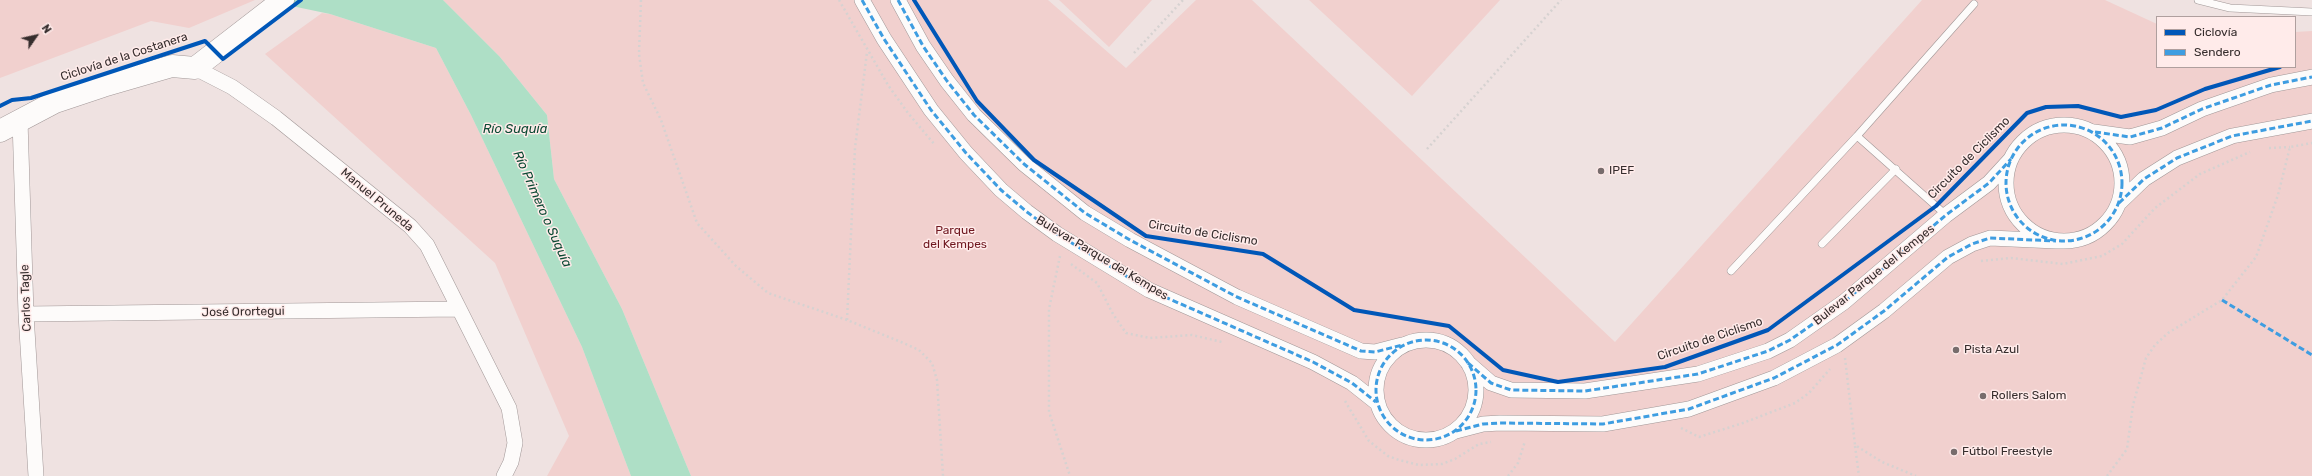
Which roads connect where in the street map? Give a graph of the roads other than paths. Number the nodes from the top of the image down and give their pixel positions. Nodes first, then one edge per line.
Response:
1 (283, 0) edge
2 (862, 0) edge
3 (898, 0) edge
4 (2198, 0) edge
5 (1974, 4) dead end
6 (2312, 12) edge
7 (195, 68) junction
8 (2312, 77) edge
9 (20, 120) junction
10 (2312, 121) edge
11 (0, 131) edge
12 (2091, 132) junction
13 (1857, 136) junction
14 (2011, 159) junction
15 (1896, 169) junction
16 (2119, 203) junction
17 (1946, 216) junction
18 (2056, 242) junction
19 (1822, 244) dead end
20 (1731, 270) dead end
21 (459, 309) junction
22 (26, 314) junction
23 (1402, 345) junction
24 (1468, 363) junction
25 (1376, 402) junction
26 (1456, 431) junction
27 (36, 476) edge
28 (504, 476) edge

1 - 7 main road
2 - 25 street, Bulevar Parque del Kempes
3 - 23 street
4 - 6 lane
5 - 13 lane
7 - 9 main road
7 - 21 street, Manuel Pruneda
8 - 12 street
9 - 11 main road
9 - 22 street, Carlos Tagle
10 - 16 street
12 - 14 street
12 - 16 street
13 - 15 lane
13 - 20 lane
14 - 17 street, Bulevar Parque del Kempes
14 - 18 street
15 - 17 lane
15 - 19 lane
16 - 18 street
17 - 24 street, Bulevar Parque del Kempes
18 - 26 street
21 - 22 street, José Orortegui
21 - 28 street, Manuel Pruneda
22 - 27 street, Carlos Tagle
23 - 24 street
23 - 25 street
24 - 26 street
25 - 26 street

